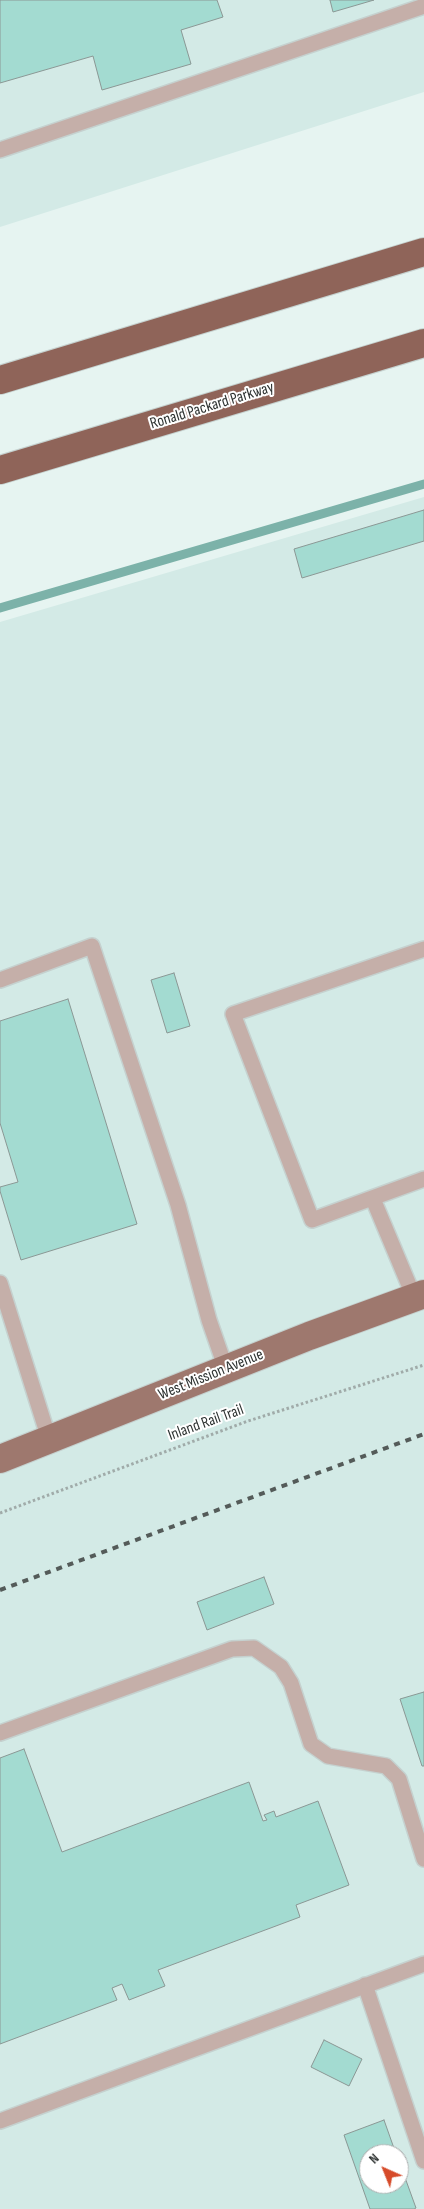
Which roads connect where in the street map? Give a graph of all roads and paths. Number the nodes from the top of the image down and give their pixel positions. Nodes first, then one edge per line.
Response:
1 (424, 6) edge
2 (0, 150) edge
3 (424, 236) edge
4 (424, 252) edge
5 (374, 266) junction
6 (424, 343) edge
7 (0, 380) edge
8 (0, 470) edge
9 (424, 949) edge
10 (0, 980) edge
11 (424, 1178) edge
12 (373, 1199) junction
13 (0, 1283) edge
14 (419, 1295) edge
15 (7, 1328) edge
16 (424, 1365) edge
17 (226, 1369) junction
18 (49, 1439) junction
19 (0, 1459) edge
20 (0, 1513) edge
21 (0, 1733) edge
22 (424, 1859) edge
23 (424, 1964) edge
24 (365, 1986) junction
25 (0, 2121) edge
26 (424, 2161) edge

1 - 2 lane
3 - 5 highway
4 - 5 highway
5 - 7 highway
6 - 8 highway, Ronald Packard Parkway
9 - 12 lane
10 - 17 lane
11 - 12 lane
12 - 14 lane
13 - 15 lane
14 - 17 main road, West Mission Avenue
15 - 18 lane
16 - 20 path, Inland Rail Trail
17 - 18 main road, West Mission Avenue
18 - 19 main road, West Mission Avenue
21 - 22 lane
23 - 24 lane
24 - 25 lane
24 - 26 lane

